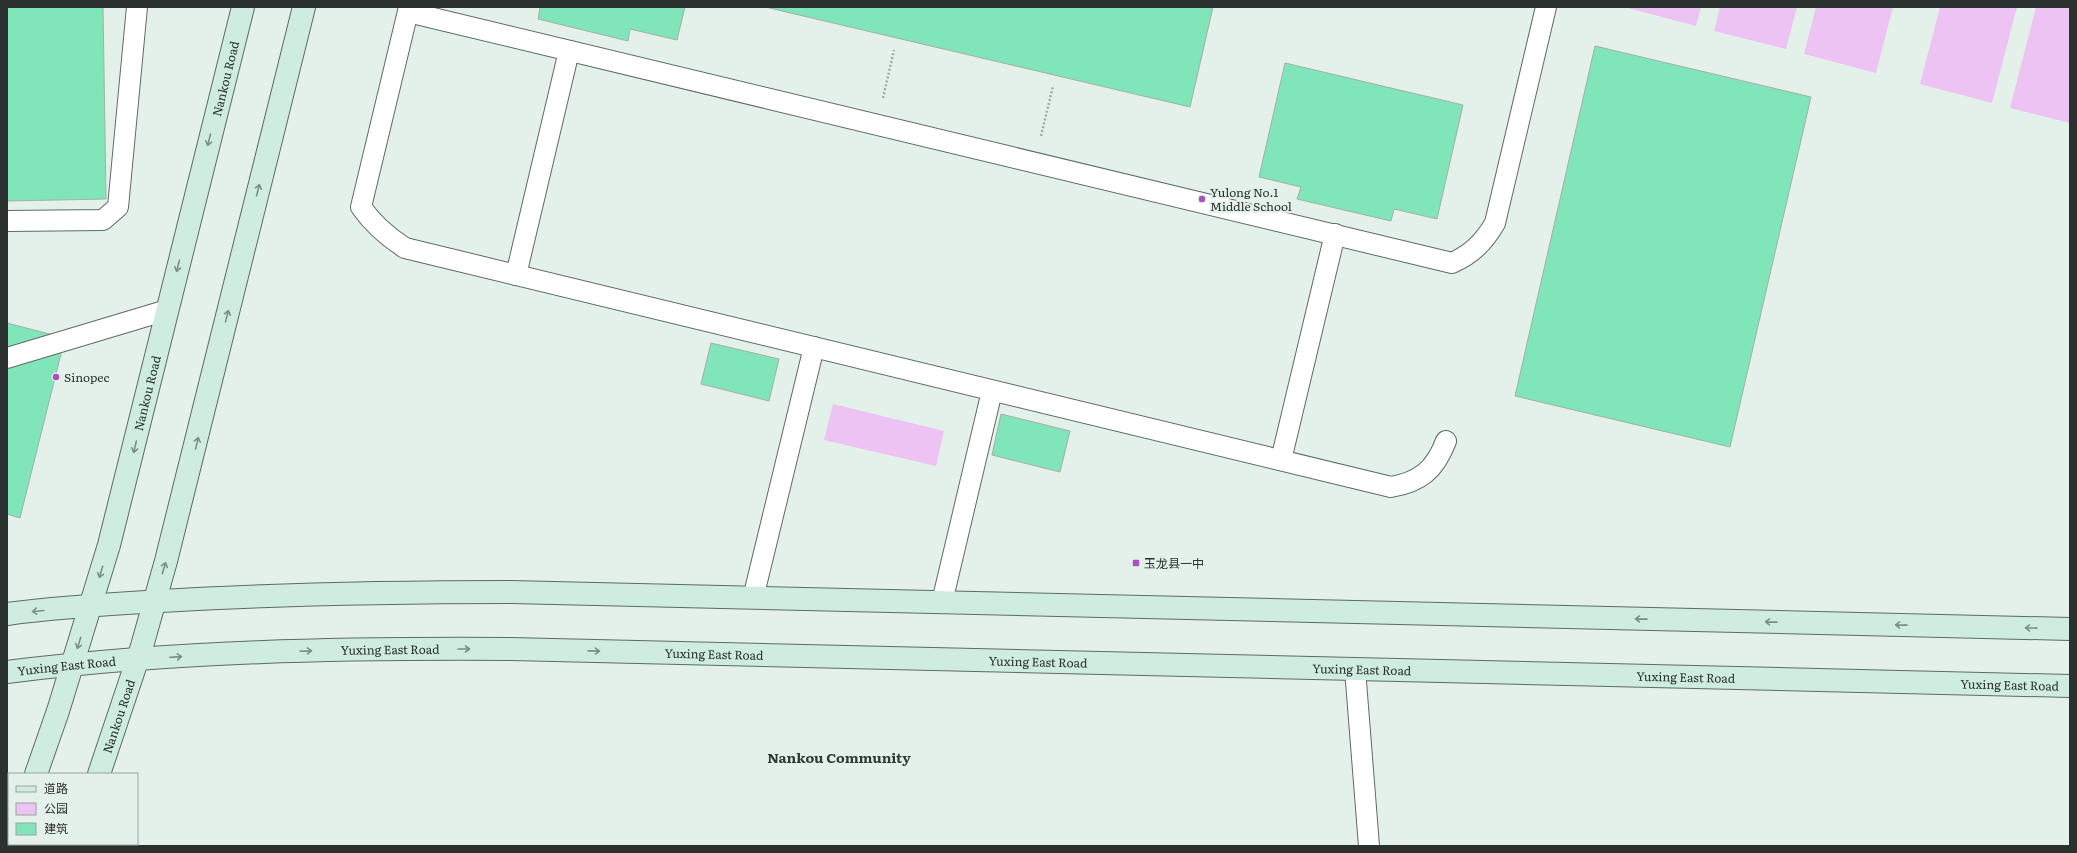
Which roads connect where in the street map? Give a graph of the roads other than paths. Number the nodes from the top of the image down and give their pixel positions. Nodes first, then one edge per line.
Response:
1 (137, 7) edge
2 (243, 7) edge
3 (304, 7) edge
4 (1546, 7) edge
5 (408, 9) edge
6 (569, 51) junction
7 (7, 221) edge
8 (1335, 234) junction
9 (516, 275) junction
10 (167, 310) junction
11 (814, 347) junction
12 (7, 358) edge
13 (992, 391) junction
14 (1446, 441) dead end
15 (1281, 460) junction
16 (753, 598) junction
17 (155, 601) junction
18 (942, 602) junction
19 (90, 606) junction
20 (7, 614) edge
21 (2070, 629) edge
22 (137, 659) junction
23 (72, 666) junction
24 (1355, 669) junction
25 (7, 672) edge
26 (2070, 686) edge
27 (36, 773) edge
28 (99, 773) edge
29 (1369, 846) edge

1 - 7 lane
2 -> 10 main road, Nankou Road
17 -> 3 main road, Nankou Road
4 - 8 lane
5 - 6 lane
5 - 9 lane
6 - 8 lane
6 - 9 lane
8 - 15 lane
9 - 11 lane
10 - 12 lane
10 -> 19 main road, Nankou Road
11 - 13 lane
11 - 16 lane
13 - 15 lane
13 - 18 lane
14 - 15 lane
16 - 17 main road
16 - 18 main road
17 - 19 main road
17 - 22 main road, Nankou Road
21 -> 18 main road
19 -> 20 main road
19 -> 23 main road, Nankou Road
22 - 23 main road, Yuxing East Road
22 -> 24 main road, Yuxing East Road
22 - 28 main road, Nankou Road
23 - 25 main road, Yuxing East Road
23 - 27 main road, Nankou Road
24 - 26 main road, Yuxing East Road
24 - 29 lane

